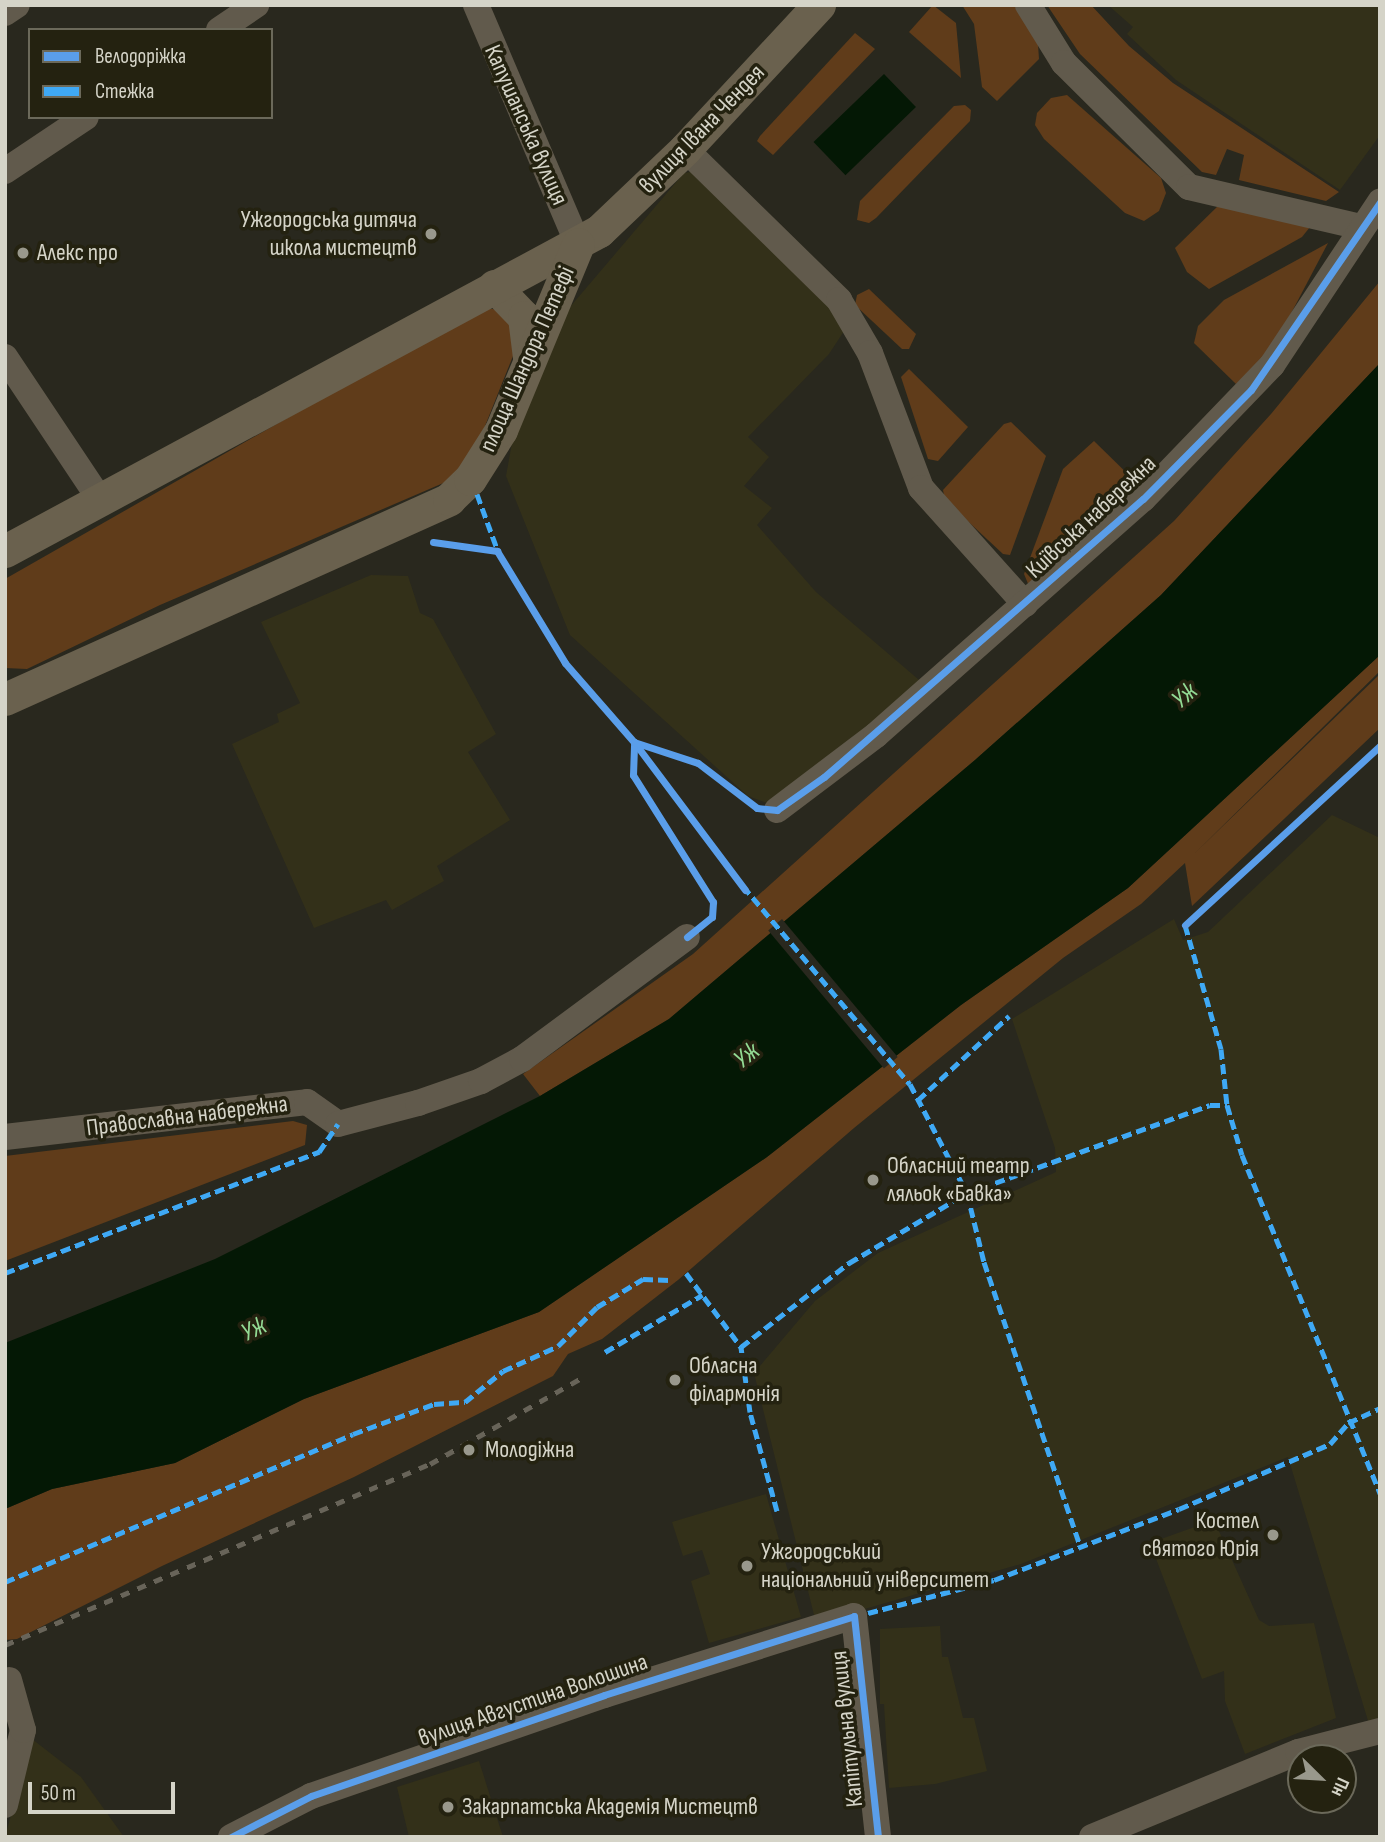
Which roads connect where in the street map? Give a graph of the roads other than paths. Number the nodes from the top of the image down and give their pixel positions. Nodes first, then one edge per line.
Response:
1 (17, 5) edge
2 (256, 5) edge
3 (476, 5) edge
4 (819, 5) edge
5 (1028, 5) edge
6 (5, 13) edge
7 (222, 28) edge
8 (83, 119) edge
9 (685, 149) junction
10 (5, 171) edge
11 (1380, 202) edge
12 (1361, 227) junction
13 (578, 244) junction
14 (494, 286) junction
15 (5, 357) edge
16 (529, 357) junction
17 (101, 501) junction
18 (5, 551) edge
19 (1026, 604) junction
20 (5, 699) edge
21 (776, 810) dead end
22 (687, 937) dead end
23 (5, 1137) edge
24 (854, 1616) joint
25 (9, 1680) dead end
26 (1380, 1731) edge
27 (5, 1804) edge
28 (231, 1837) edge
29 (878, 1837) edge
30 (1092, 1837) edge

1 - 6 street
2 - 7 street
3 - 13 street, Капушанська вулиця
4 - 9 main road, вулиця Івана Чендея
5 - 12 street
8 - 10 street
9 - 13 main road, вулиця Івана Чендея
9 - 19 street
11 - 12 street, Київська набережна
12 - 19 street, Київська набережна
13 - 14 main road, площа Шандора Петефі
13 - 16 main road, площа Шандора Петефі
14 - 16 main road
14 - 17 main road, площа Шандора Петефі
15 - 17 street
16 - 20 main road, площа Шандора Петефі
17 - 18 main road, площа Шандора Петефі
19 - 21 street, Київська набережна
22 - 23 street, Православна набережна
24 - 28 street, вулиця Августина Волошина
24 - 29 street, Капітульна вулиця
25 - 27 street
26 - 30 street

